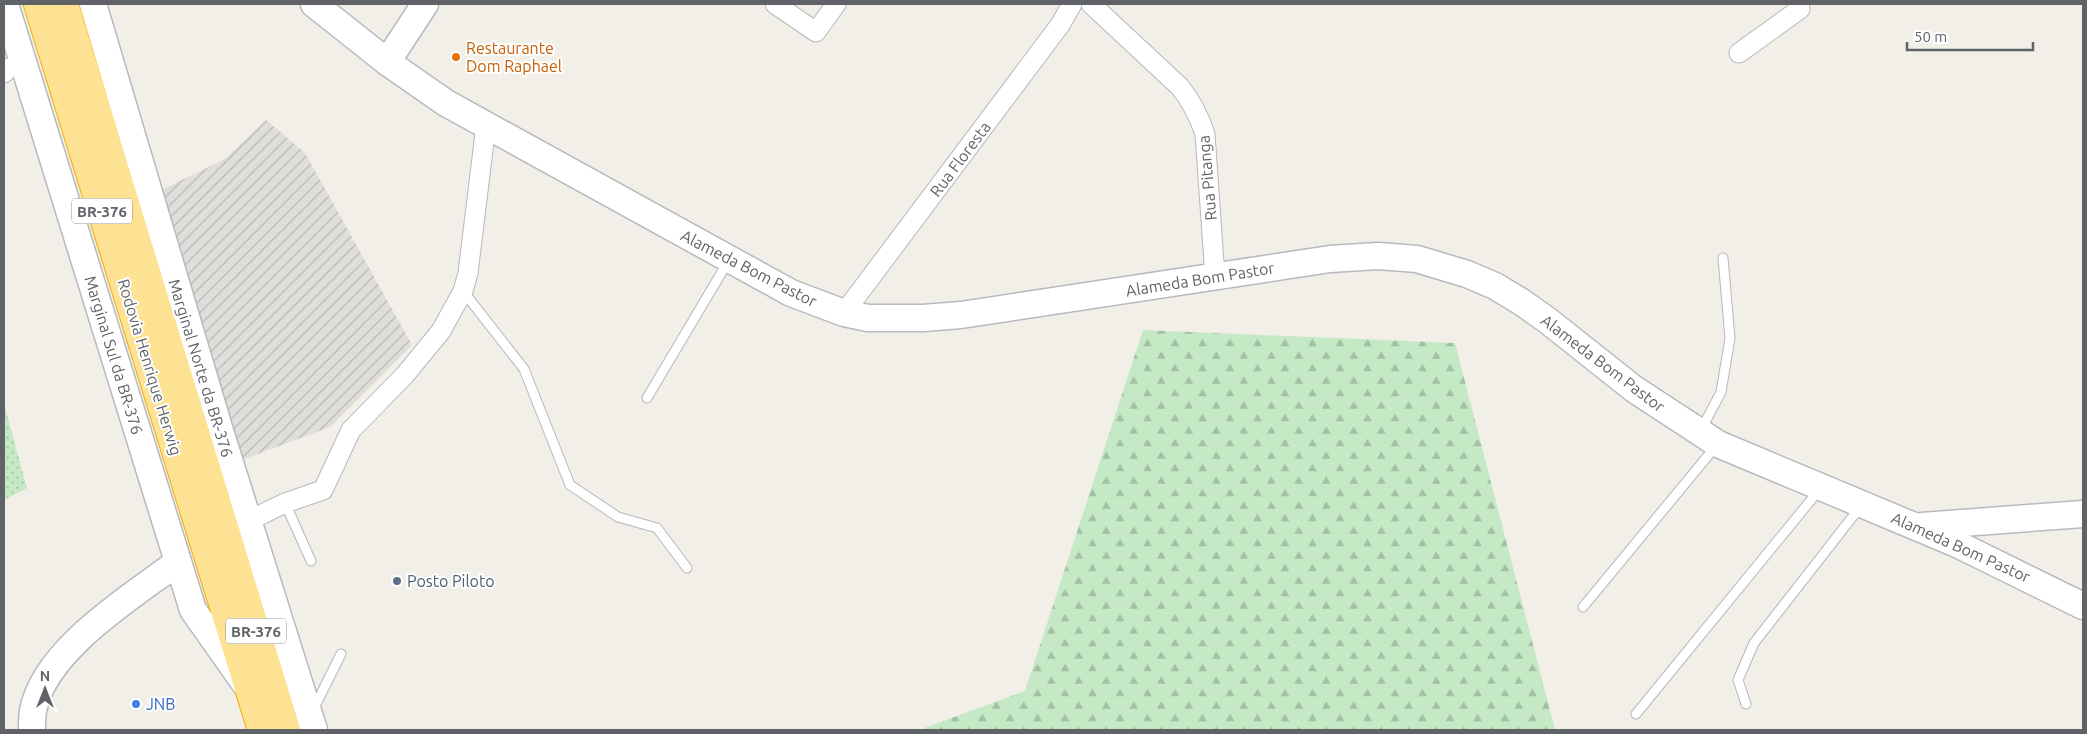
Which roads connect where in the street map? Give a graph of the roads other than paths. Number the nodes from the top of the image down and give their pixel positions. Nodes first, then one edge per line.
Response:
1 (38, 4) edge
2 (64, 4) edge
3 (93, 4) edge
4 (314, 4) edge
5 (426, 4) edge
6 (776, 4) edge
7 (836, 4) edge
8 (1072, 4) edge
9 (1091, 4) edge
10 (1800, 9) dead end
11 (7, 17) edge
12 (1739, 53) dead end
13 (387, 62) junction
14 (14, 67) edge
15 (486, 125) junction
16 (1723, 258) dead end
17 (729, 260) junction
18 (1215, 277) junction
19 (463, 291) junction
20 (844, 313) junction
21 (647, 398) dead end
22 (178, 415) junction
23 (1709, 438) junction
24 (1822, 487) junction
25 (285, 502) junction
26 (1863, 504) junction
27 (2083, 514) edge
28 (248, 521) junction
29 (1917, 526) junction
30 (311, 561) dead end
31 (178, 562) junction
32 (687, 568) dead end
33 (2083, 606) edge
34 (1583, 607) dead end
35 (341, 654) dead end
36 (250, 692) junction
37 (1746, 704) dead end
38 (1636, 714) dead end
39 (308, 725) edge
40 (32, 730) edge
41 (262, 730) edge
42 (286, 730) edge

1 - 22 highway, Rodovia Henrique Herwig / BR-376
2 - 22 highway, Rodovia Henrique Herwig / BR-376
3 - 28 main road, Marginal Norte da BR-376 / BR-376
4 - 13 main road, Alameda Bom Pastor
5 - 13 main road
6 - 7 street
8 - 20 street, Rua Floresta
9 - 18 street, Rua Pitanga
10 - 12 street
11 - 14 main road, Marginal Sul da BR-376 / BR-376
13 - 15 main road, Alameda Bom Pastor
14 - 31 main road, Marginal Sul da BR-376 / BR-376
15 - 17 main road, Alameda Bom Pastor
15 - 19 street
16 - 23 lane
17 - 20 main road, Alameda Bom Pastor
17 - 21 lane
18 - 20 main road, Alameda Bom Pastor
18 - 23 main road, Alameda Bom Pastor
19 - 25 street
19 - 32 lane
22 - 36 highway, Rodovia Henrique Herwig / BR-376
22 - 42 highway, Rodovia Henrique Herwig / BR-376
23 - 24 main road, Alameda Bom Pastor
23 - 34 lane
24 - 26 main road, Alameda Bom Pastor
24 - 38 lane
25 - 28 street
25 - 30 lane
26 - 29 main road, Alameda Bom Pastor
26 - 37 lane
27 - 29 main road
28 - 39 main road, Marginal Norte da BR-376 / BR-376
29 - 33 main road, Alameda Bom Pastor
31 - 36 main road, Marginal Sul da BR-376 / BR-376
31 - 40 main road
35 - 39 lane
36 - 41 highway, Rodovia Henrique Herwig / BR-376

